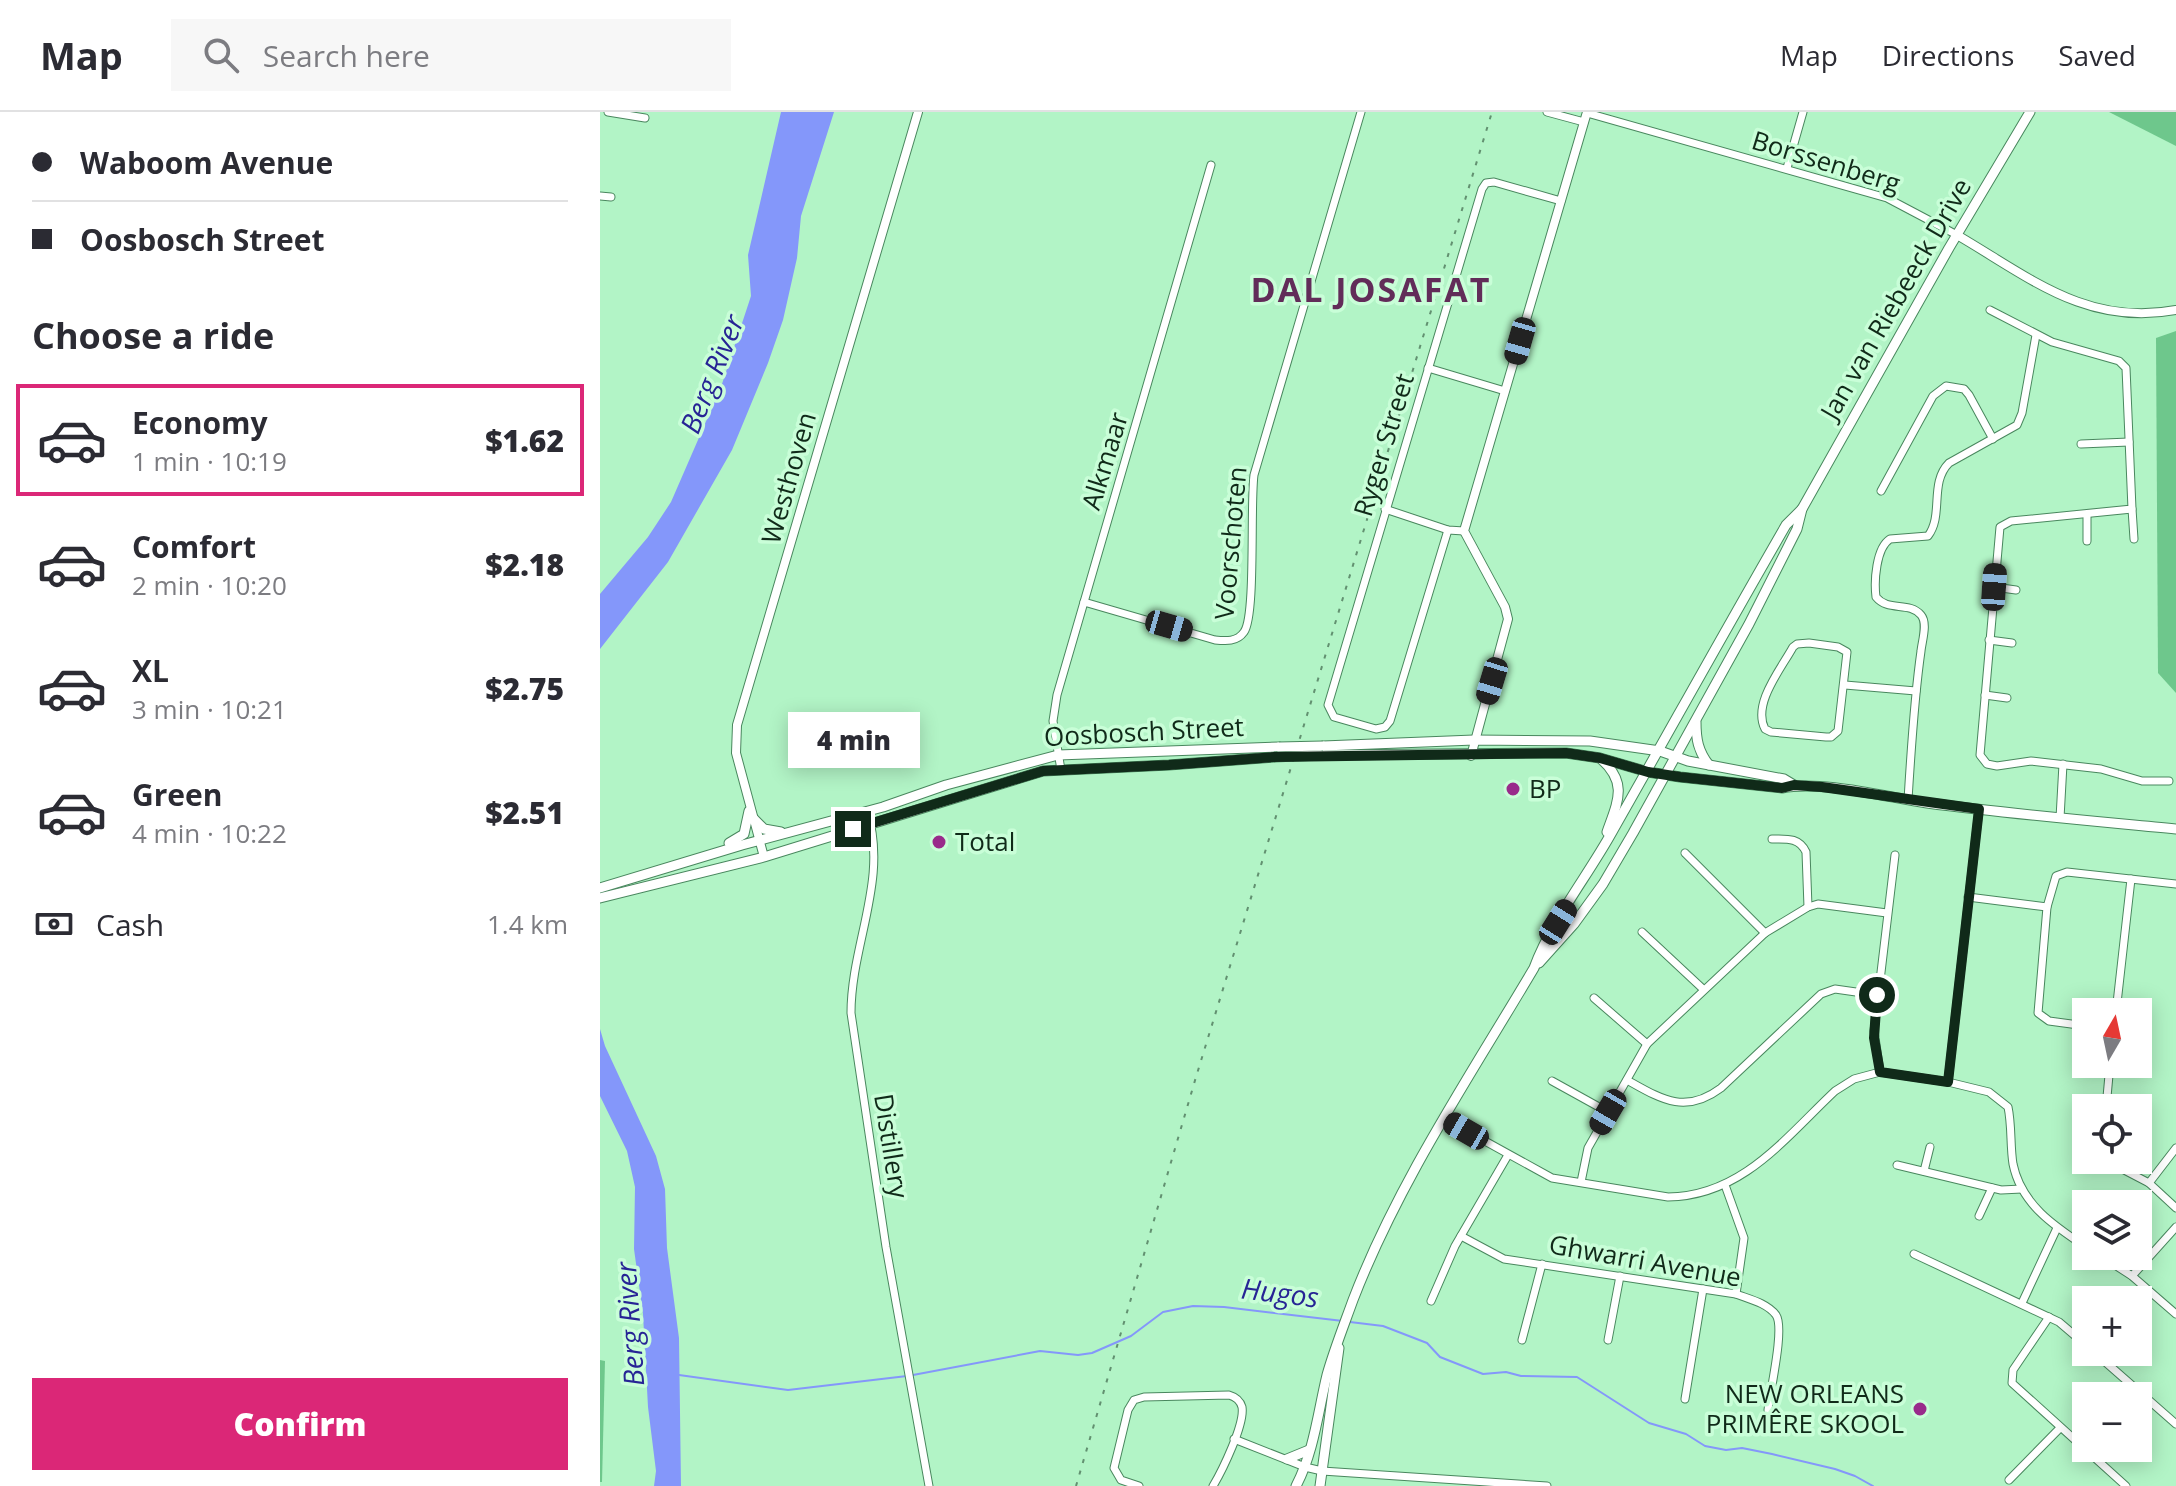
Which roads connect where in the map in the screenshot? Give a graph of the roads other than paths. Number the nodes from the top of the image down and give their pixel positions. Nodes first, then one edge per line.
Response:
1 (608, 112) edge
2 (918, 112) edge
3 (1361, 112) edge
4 (1547, 112) edge
5 (1803, 112) edge
6 (2030, 112) edge
7 (1586, 116) edge
8 (645, 118) dead end
9 (1211, 165) dead end
10 (1787, 168) junction
11 (600, 196) edge
12 (611, 197) dead end
13 (1561, 201) junction
14 (1957, 235) junction
15 (1990, 310) dead end
16 (2176, 310) edge
17 (2036, 335) junction
18 (1428, 368) junction
19 (1505, 391) junction
20 (1993, 439) junction
21 (2129, 442) junction
22 (2081, 444) dead end
23 (1881, 491) dead end
24 (1385, 509) junction
25 (1802, 509) junction
26 (2132, 509) junction
27 (2087, 515) junction
28 (1448, 530) junction
29 (1464, 531) junction
30 (2134, 539) dead end
31 (2087, 541) dead end
32 (1994, 587) junction
33 (2016, 590) dead end
34 (1084, 602) junction
35 (1989, 640) junction
36 (2012, 643) dead end
37 (1845, 685) junction
38 (1916, 691) junction
39 (1985, 695) junction
40 (2007, 698) dead end
41 (1696, 718) junction
42 (1474, 740) junction
43 (1321, 751) junction
44 (1660, 751) junction
45 (1277, 752) junction
46 (1058, 755) junction
47 (1471, 756) junction
48 (1675, 756) junction
49 (1600, 758) junction
50 (2063, 764) junction
51 (1709, 765) junction
52 (1061, 770) junction
53 (1648, 772) junction
54 (1665, 775) junction
55 (2169, 781) dead end
56 (1794, 785) junction
57 (1908, 800) junction
58 (1979, 809) junction
59 (867, 811) junction
60 (750, 813) junction
61 (2060, 818) junction
62 (871, 825) junction
63 (2176, 829) edge
64 (792, 833) junction
65 (1772, 839) dead end
66 (759, 841) junction
67 (1685, 853) dead end
68 (1895, 855) dead end
69 (764, 857) junction
70 (670, 866) junction
71 (1590, 871) junction
72 (2131, 879) junction
73 (2176, 884) edge
74 (600, 888) edge
75 (1968, 897) junction
76 (600, 898) edge
77 (1808, 907) junction
78 (2047, 907) junction
79 (1887, 913) junction
80 (1642, 932) dead end
81 (1765, 933) junction
82 (1534, 968) junction
83 (1703, 989) junction
84 (1877, 995) junction
85 (1594, 998) dead end
86 (2118, 998) edge
87 (2072, 1024) edge
88 (1647, 1044) junction
89 (1880, 1072) junction
90 (1627, 1080) junction
91 (1552, 1081) dead end
92 (1948, 1082) junction
93 (1608, 1112) junction
94 (1445, 1119) junction
95 (1930, 1147) dead end
96 (2176, 1148) edge
97 (1508, 1155) junction
98 (1897, 1165) dead end
99 (1924, 1171) junction
100 (2132, 1174) edge
101 (1581, 1182) junction
102 (2149, 1183) junction
103 (1725, 1185) junction
104 (1992, 1188) junction
105 (2022, 1189) junction
106 (2176, 1208) edge
107 (1979, 1216) dead end
108 (2176, 1227) edge
109 (2057, 1228) junction
110 (1461, 1236) junction
111 (2072, 1238) edge
112 (1914, 1254) dead end
113 (1542, 1264) junction
114 (2123, 1270) edge
115 (1620, 1276) junction
116 (2132, 1276) junction
117 (1703, 1289) junction
118 (1736, 1294) junction
119 (1431, 1301) dead end
120 (2022, 1303) junction
121 (2176, 1314) edge
122 (2049, 1317) junction
123 (2072, 1334) edge
124 (1341, 1336) junction
125 (1522, 1340) dead end
126 (1608, 1340) dead end
127 (2110, 1366) edge
128 (1685, 1399) dead end
129 (1768, 1410) dead end
130 (2176, 1424) edge
131 (2060, 1428) junction
132 (1234, 1439) junction
133 (1310, 1450) junction
134 (1287, 1459) junction
135 (1305, 1467) junction
136 (1322, 1471) junction
137 (1412, 1476) junction
138 (2009, 1480) dead end
139 (929, 1486) edge
140 (1139, 1486) edge
141 (1213, 1486) edge
142 (1296, 1486) edge
143 (1320, 1486) edge
144 (1414, 1486) edge
145 (1547, 1486) edge
146 (2126, 1486) edge

1 - 8 street
2 - 60 street, Westhoven
3 - 34 street, Voorschoten
4 - 7 street, Borssenberg
5 - 10 street
6 - 14 main road, Jan van Riebeeck Drive
7 - 10 street, Borssenberg
7 - 13 street
9 - 34 street, Alkmaar
10 - 14 street, Borssenberg
11 - 12 street
13 - 18 street, Ryger Street
13 - 19 street
14 - 16 street
14 - 25 main road, Jan van Riebeeck Drive
15 - 17 street
17 - 20 street
17 - 21 street
18 - 19 street
18 - 24 street, Ryger Street
19 - 29 street
20 - 23 street
20 - 38 street
21 - 22 street
21 - 26 street
24 - 28 street
24 - 28 street, Ryger Street
25 - 41 main road, Jan van Riebeeck Drive
25 - 44 main road, Jan van Riebeeck Drive
26 - 27 street
26 - 30 street
27 - 31 street
27 - 32 street
28 - 29 street
29 - 42 street
32 - 33 street
32 - 35 street
34 - 46 street, Alkmaar
35 - 36 street
35 - 39 street
37 - 37 street
37 - 38 street
38 - 57 street
39 - 40 street
39 - 50 street
41 - 48 main road, Jan van Riebeeck Drive
41 - 51 main road
42 - 43 main road, Oosbosch Street
42 - 44 main road, Oosbosch Street
42 - 47 street
43 - 45 main road, Oosbosch Street, bridge
43 - 47 main road, Oosbosch Street
44 - 48 main road, Oosbosch Street
44 - 53 main road, Jan van Riebeeck Drive
45 - 46 main road, Oosbosch Street
45 - 52 main road, Oosbosch Street
46 - 52 street, Alkmaar
46 - 59 main road, Oosbosch Street
47 - 49 main road, Oosbosch Street
48 - 51 main road, Oosbosch Street
48 - 54 main road, Jan van Riebeeck Drive
49 - 53 main road, Oosbosch Street
49 - 71 main road
50 - 55 street
50 - 61 street
51 - 56 main road, Oosbosch Street
52 - 62 main road, Oosbosch Street
53 - 54 main road, Oosbosch Street
53 - 71 main road, Jan van Riebeeck Drive
54 - 56 main road, Oosbosch Street
54 - 82 main road, Jan van Riebeeck Drive
56 - 57 main road
57 - 58 main road
58 - 61 main road
58 - 75 street
59 - 62 street, Distillery
59 - 64 main road, Oosbosch Street
60 - 64 main road
60 - 66 street, Westhoven
60 - 70 main road
61 - 63 main road
62 - 69 main road, Oosbosch Street
62 - 139 street, Distillery
64 - 66 main road, Oosbosch Street
65 - 77 street
66 - 69 street, Westhoven
66 - 70 main road, Oosbosch Street
67 - 81 street
68 - 79 street
69 - 76 main road, Oosbosch Street
70 - 74 main road, Oosbosch Street
71 - 82 main road, Jan van Riebeeck Drive
72 - 73 street
72 - 78 street
72 - 86 street
75 - 78 street
75 - 92 street
77 - 79 street
77 - 81 street
78 - 87 street
79 - 84 street
80 - 83 street
81 - 83 street
82 - 94 main road, Jan van Riebeeck Drive
83 - 88 street
84 - 89 street
84 - 90 street
85 - 88 street
88 - 90 street
89 - 92 street
89 - 103 street
90 - 93 street
91 - 93 street
92 - 105 street
93 - 101 street
94 - 97 street
94 - 124 main road, Jan van Riebeeck Drive
95 - 99 street
96 - 102 street
97 - 101 street
97 - 110 street
98 - 99 street
99 - 104 street
100 - 102 street
101 - 103 street
102 - 106 street
103 - 118 street
104 - 105 street
104 - 107 street
105 - 109 street
108 - 116 street
109 - 111 street
109 - 120 street
110 - 113 street, Ghwarri Avenue
110 - 119 street
112 - 120 street
113 - 115 street, Ghwarri Avenue
113 - 125 street
114 - 116 street
115 - 117 street, Ghwarri Avenue
115 - 126 street
116 - 121 street
117 - 118 street, Ghwarri Avenue
117 - 128 street
118 - 129 street, Ghwarri Avenue
120 - 122 street
122 - 123 street
122 - 131 street
124 - 133 main road, Jan van Riebeeck Drive
124 - 136 main road, Jan van Riebeeck Drive
127 - 130 street
131 - 138 street
131 - 146 street
132 - 134 street
132 - 140 street
132 - 141 street
133 - 134 main road
133 - 135 main road, Jan van Riebeeck Drive
134 - 135 street
135 - 136 street
135 - 142 main road, Jan van Riebeeck Drive
136 - 137 street
136 - 143 main road, Jan van Riebeeck Drive
137 - 144 street
137 - 145 street

